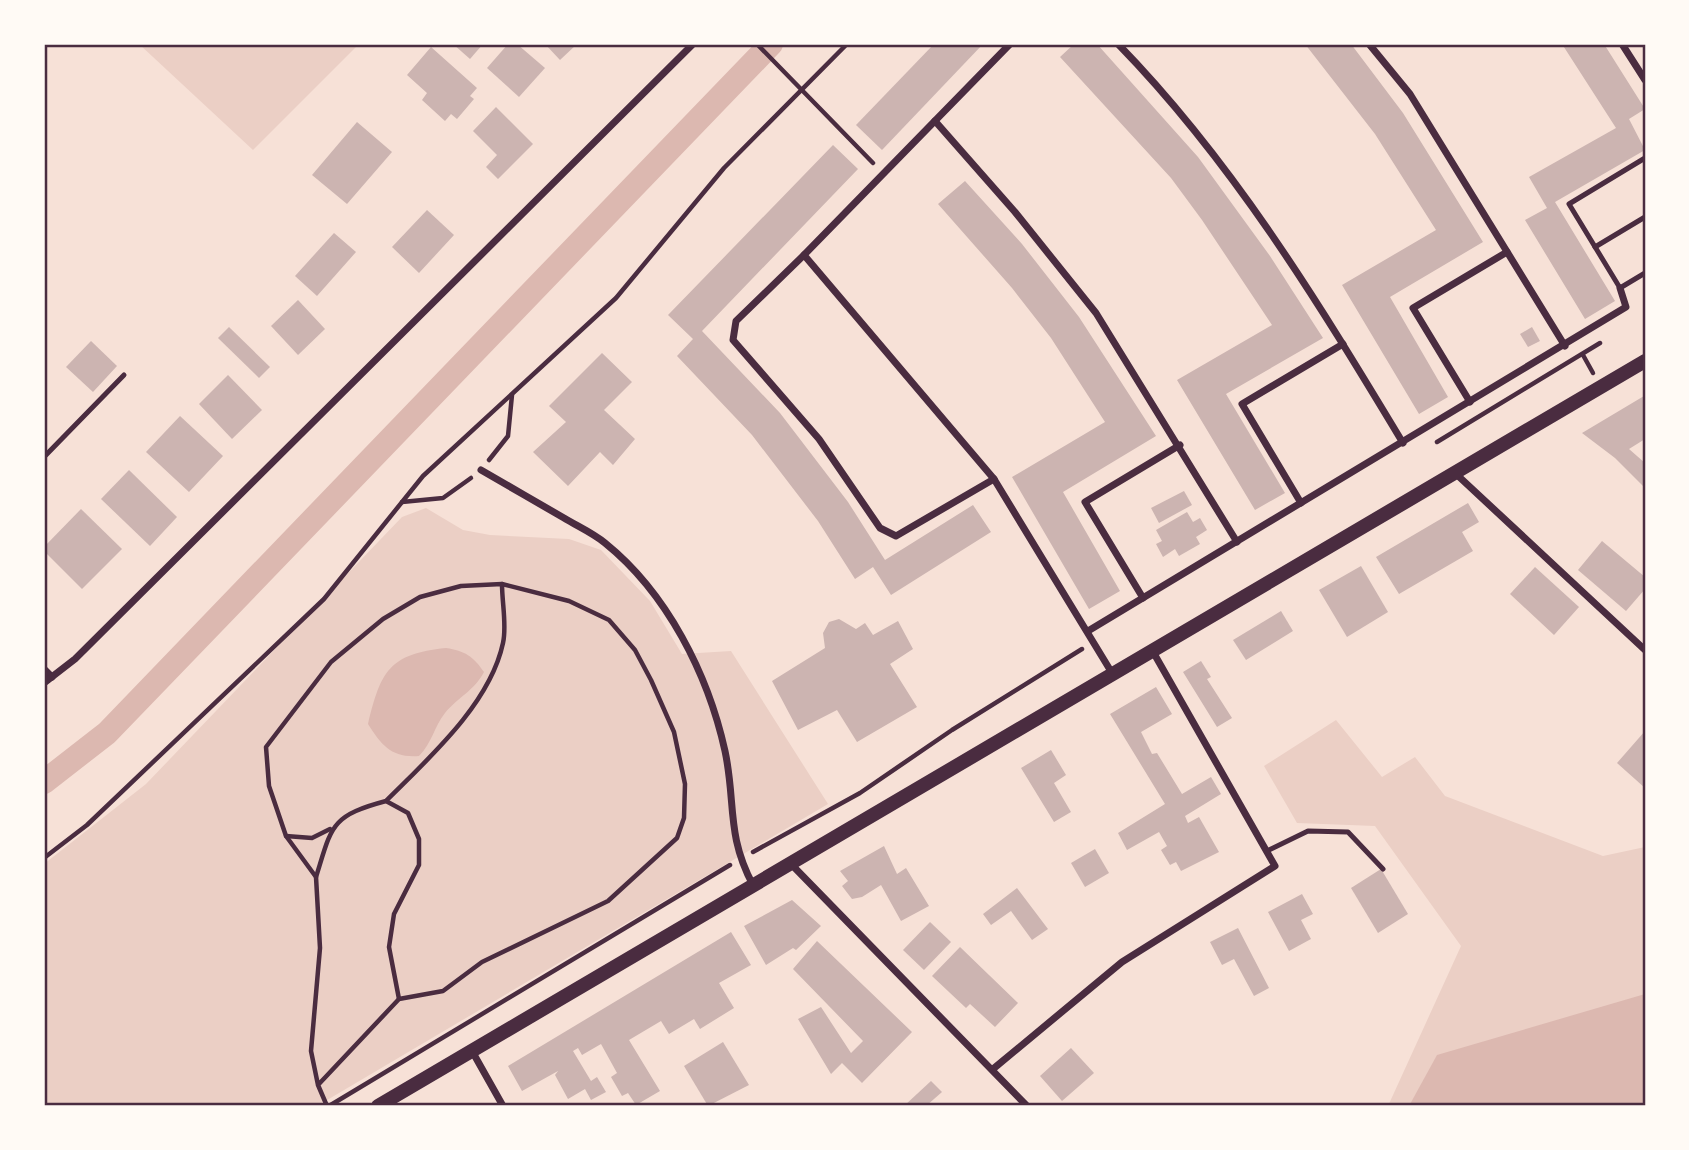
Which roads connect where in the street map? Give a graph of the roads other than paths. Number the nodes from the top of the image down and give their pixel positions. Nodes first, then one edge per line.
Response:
1 (693, 44) edge
2 (1010, 44) edge
3 (1118, 44) edge
4 (1369, 44) edge
5 (1622, 44) edge
6 (1645, 80) edge
7 (935, 121) junction
8 (1645, 158) edge
9 (1645, 217) edge
10 (1595, 247) junction
11 (1507, 252) junction
12 (804, 255) junction
13 (1645, 273) edge
14 (1620, 288) junction
15 (1343, 344) junction
16 (1564, 346) junction
17 (1645, 361) edge
18 (124, 374) dead end
19 (1470, 402) junction
20 (1403, 443) junction
21 (1180, 445) junction
22 (44, 457) edge
23 (481, 470) dead end
24 (1454, 472) junction
25 (994, 479) junction
26 (1301, 503) junction
27 (1237, 542) junction
28 (1143, 598) junction
29 (1087, 631) junction
30 (1152, 650) junction
31 (1645, 650) edge
32 (44, 669) edge
33 (1112, 673) junction
34 (52, 677) junction
35 (44, 683) edge
36 (1267, 851) junction
37 (790, 863) junction
38 (1383, 869) dead end
39 (753, 885) junction
40 (472, 1051) junction
41 (993, 1069) junction
42 (378, 1106) edge
43 (503, 1106) edge
44 (1027, 1106) edge

1 - 34 street
2 - 7 street
3 - 15 street
4 - 11 street
5 - 6 street
7 - 12 street
7 - 21 street
8 - 10 lane
9 - 10 lane
10 - 14 lane
11 - 16 street
11 - 19 street
12 - 25 street
12 - 25 street
13 - 14 lane
14 - 16 street
15 - 20 street
15 - 26 street
16 - 19 street
17 - 24 main road
18 - 22 lane
19 - 20 street
20 - 26 street
21 - 27 street
21 - 28 street
23 - 39 street
24 - 30 main road
24 - 31 street
25 - 29 street
26 - 27 street
27 - 28 street
28 - 29 street
29 - 33 street
30 - 33 main road
30 - 36 street
32 - 34 street
33 - 37 main road
34 - 35 street
36 - 38 lane
36 - 41 street
37 - 39 main road
37 - 41 street
39 - 40 main road
40 - 42 main road
40 - 43 street
41 - 44 street

